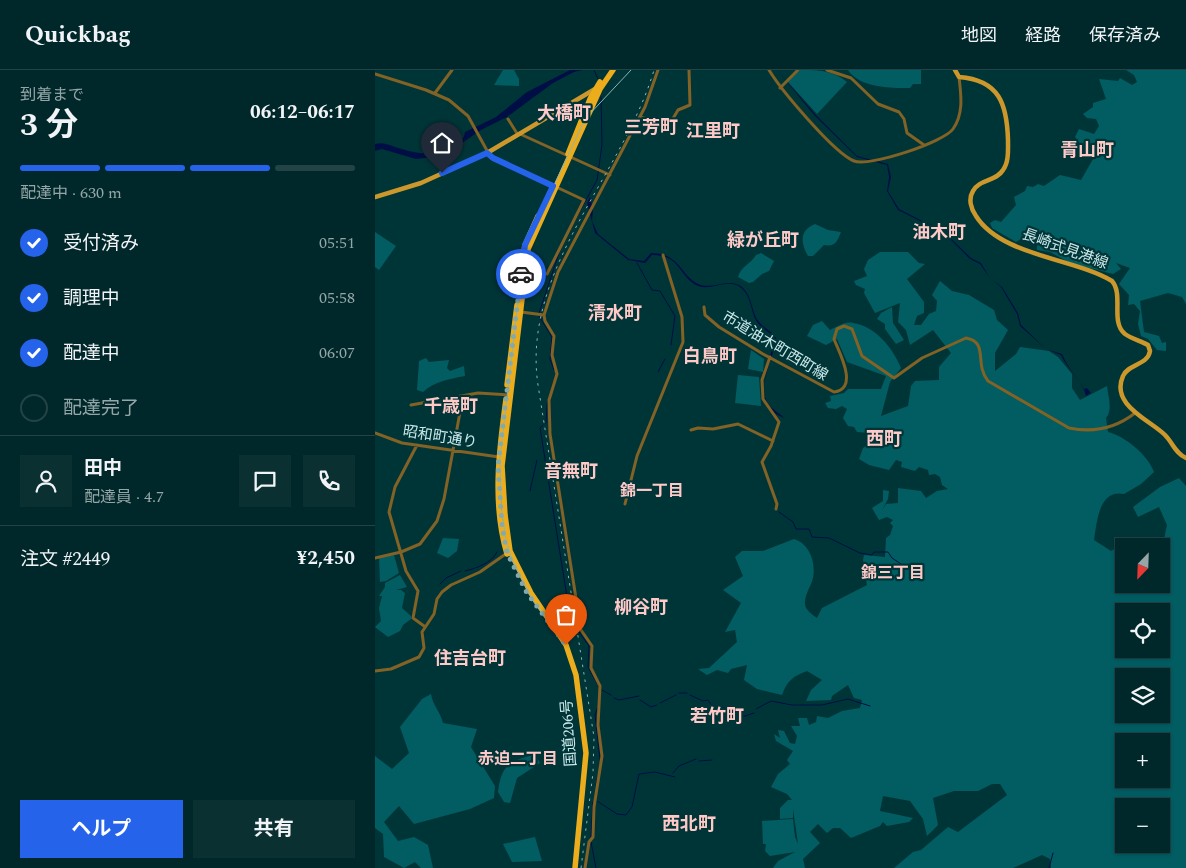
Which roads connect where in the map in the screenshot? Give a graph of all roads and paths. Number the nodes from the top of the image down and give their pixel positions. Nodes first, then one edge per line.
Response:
1 (452, 70) edge
2 (609, 70) edge
3 (613, 70) edge
4 (658, 70) edge
5 (689, 70) edge
6 (769, 70) edge
7 (798, 70) edge
8 (827, 70) edge
9 (955, 70) edge
10 (375, 74) edge
11 (959, 78) junction
12 (780, 88) junction
13 (598, 89) junction
14 (435, 93) junction
15 (583, 95) junction
16 (590, 99) junction
17 (640, 117) junction
18 (508, 119) dead end
19 (519, 135) junction
20 (924, 145) junction
21 (487, 153) junction
22 (568, 156) junction
23 (610, 175) junction
24 (554, 186) junction
25 (375, 197) edge
26 (663, 254) dead end
27 (547, 274) dead end
28 (704, 307) dead end
29 (520, 312) junction
30 (544, 315) junction
31 (770, 357) junction
32 (508, 395) junction
33 (463, 396) junction
34 (411, 405) dead end
35 (1135, 414) junction
36 (691, 430) dead end
37 (375, 433) edge
38 (773, 441) junction
39 (417, 445) junction
40 (454, 450) junction
41 (501, 457) junction
42 (1186, 458) edge
43 (625, 504) dead end
44 (776, 509) dead end
45 (401, 552) junction
46 (507, 553) junction
47 (375, 558) edge
48 (425, 626) junction
49 (556, 631) junction
50 (375, 671) edge
51 (575, 868) edge
52 (585, 868) edge

1 - 14 street
2 - 13 highway, 国道206号
3 - 13 highway, 国道206号
4 - 17 street
5 - 17 street
6 - 12 street
7 - 12 street
8 - 20 street
9 - 11 main road
10 - 14 street
11 - 20 street
11 - 35 main road, 長崎式見港線
12 - 20 street
13 - 15 main road
13 - 16 highway, 国道206号
13 - 22 highway, 国道206号
14 - 21 street
15 - 16 main road
15 - 19 main road
16 - 22 highway, 国道206号
17 - 23 street
18 - 19 street
19 - 21 main road
19 - 22 street
21 - 24 street
21 - 25 main road
22 - 23 street
22 - 24 highway, 国道206号
23 - 30 street
24 - 27 street
24 - 29 highway, 国道206号
24 - 32 highway, 国道206号
26 - 43 street
28 - 31 street, 市道油木町西町線
29 - 30 street
29 - 32 highway, 国道206号
30 - 52 street
31 - 35 street, 市道油木町西町線
31 - 38 street
32 - 33 street
32 - 41 highway, 国道206号
33 - 34 street
33 - 40 street
35 - 42 main road, 長崎式見港線
36 - 38 street
37 - 39 street, 昭和町通り
38 - 44 street
39 - 40 street, 昭和町通り
39 - 45 street
40 - 41 street, 昭和町通り
40 - 45 street
41 - 46 highway, 国道206号
41 - 49 highway, 国道206号
45 - 47 street
45 - 48 street
46 - 48 street
46 - 49 highway, 国道206号
48 - 50 street
49 - 51 highway, 国道206号

